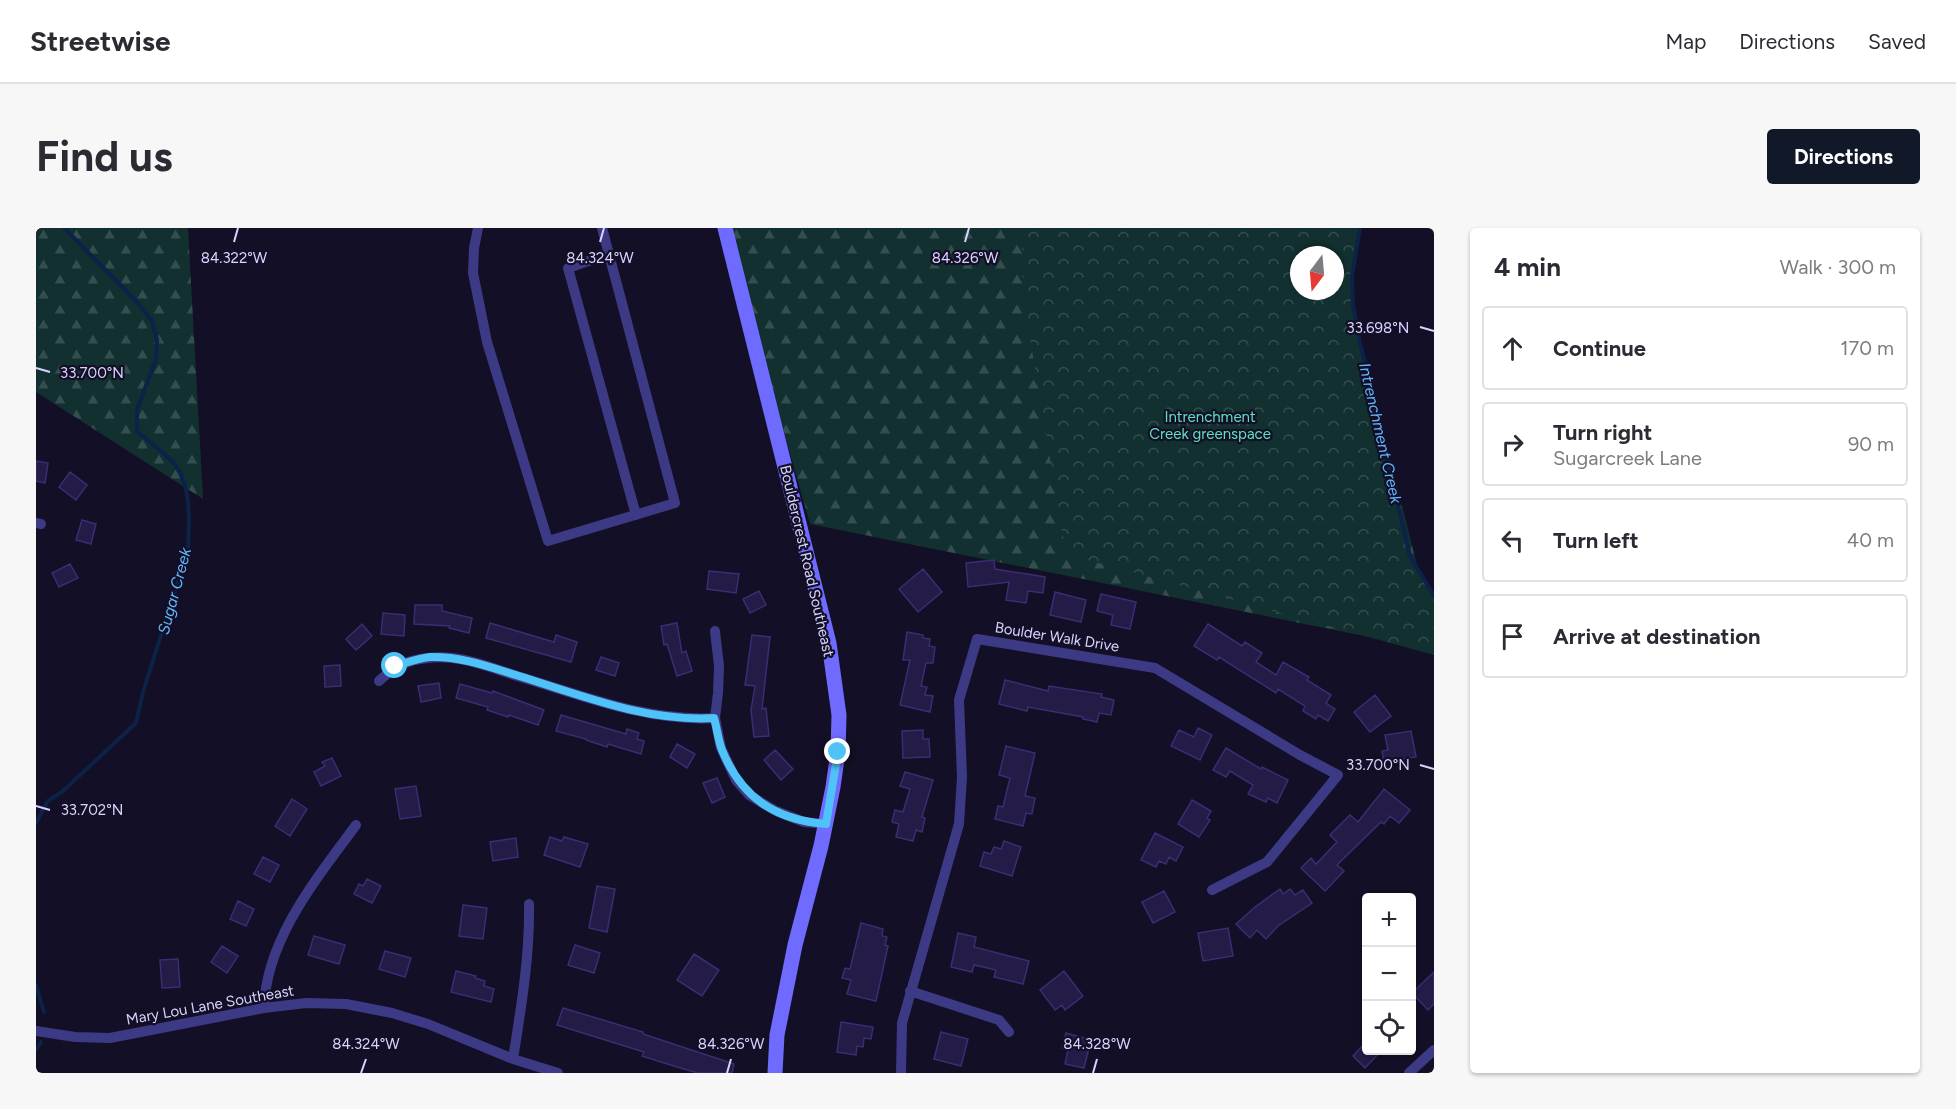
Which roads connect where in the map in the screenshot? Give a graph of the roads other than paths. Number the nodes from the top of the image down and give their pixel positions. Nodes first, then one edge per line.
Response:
1 (478, 228) edge
2 (602, 228) edge
3 (725, 228) edge
4 (609, 254) junction
5 (636, 514) junction
6 (715, 631) dead end
7 (379, 681) dead end
8 (714, 718) junction
9 (826, 824) junction
10 (356, 825) dead end
11 (1212, 890) dead end
12 (529, 904) dead end
13 (910, 991) junction
14 (264, 1008) junction
15 (36, 1030) edge
16 (1009, 1032) dead end
17 (1434, 1050) edge
18 (513, 1059) junction
19 (558, 1073) edge
20 (775, 1073) edge
21 (901, 1073) edge
22 (1409, 1073) edge

1 - 5 street
2 - 4 street
3 - 9 street, Bouldercrest Road Southeast
4 - 5 street
4 - 5 street
6 - 8 street
7 - 8 street
8 - 9 street
9 - 20 street, Bouldercrest Road Southeast
10 - 14 street
11 - 13 street, Boulder Walk Drive
12 - 18 street
13 - 16 street
13 - 21 street, Boulder Walk Drive
14 - 15 street, Mary Lou Lane Southeast
14 - 18 street, Mary Lou Lane Southeast
17 - 22 street
18 - 19 street, Mary Lou Lane Southeast

